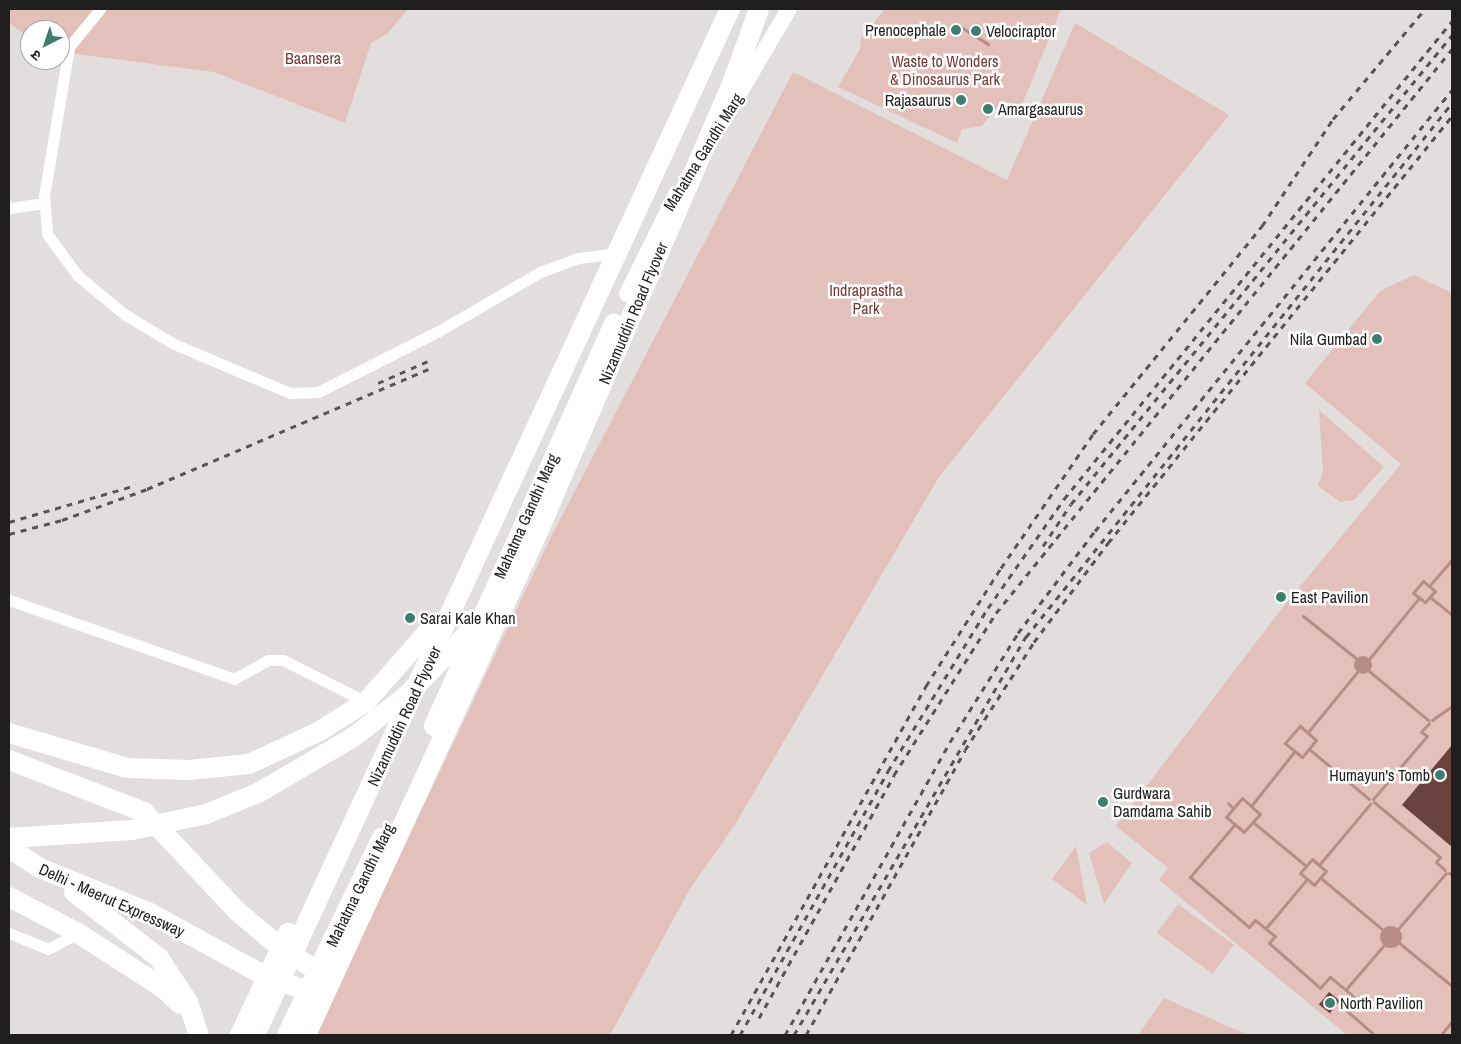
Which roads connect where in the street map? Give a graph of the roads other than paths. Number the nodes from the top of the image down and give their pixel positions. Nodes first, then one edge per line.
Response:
1 (100, 9) edge
2 (730, 9) edge
3 (759, 9) edge
4 (789, 9) edge
5 (45, 203) junction
6 (9, 208) edge
7 (616, 254) junction
8 (627, 294) joint
9 (553, 397) junction
10 (538, 532) junction
11 (9, 600) edge
12 (431, 628) junction
13 (366, 702) junction
14 (9, 733) edge
15 (9, 760) edge
16 (9, 838) edge
17 (9, 848) edge
18 (40, 868) junction
19 (9, 897) edge
20 (78, 932) junction
21 (9, 933) edge
22 (281, 948) junction
23 (318, 971) junction
24 (265, 976) junction
25 (308, 992) junction
26 (192, 1016) junction
27 (199, 1035) edge
28 (240, 1035) edge
29 (255, 1035) edge
30 (287, 1035) edge
31 (306, 1035) edge

1 - 5 street
2 - 7 highway, Mahatma Gandhi Marg
3 - 10 highway, Nizamuddin Road Flyover
4 - 8 main road, Mahatma Gandhi Marg
5 - 6 street
5 - 7 street
7 - 9 highway, Mahatma Gandhi Marg
8 - 23 highway, Mahatma Gandhi Marg
9 - 12 highway
9 - 29 highway, Nizamuddin Road Flyover
10 - 16 highway, Delhi - Meerut Expressway
10 - 31 highway
11 - 13 street
12 - 13 highway
12 - 22 highway
13 - 14 highway
15 - 22 highway
17 - 18 highway, Delhi - Meerut Expressway
18 - 24 highway, Delhi - Meerut Expressway
18 - 26 highway
19 - 20 highway
20 - 21 street
20 - 26 highway
22 - 23 highway
22 - 24 highway
23 - 25 highway, Mahatma Gandhi Marg
24 - 25 highway, Delhi - Meerut Expressway
24 - 28 highway
25 - 30 highway, Mahatma Gandhi Marg
26 - 27 highway

